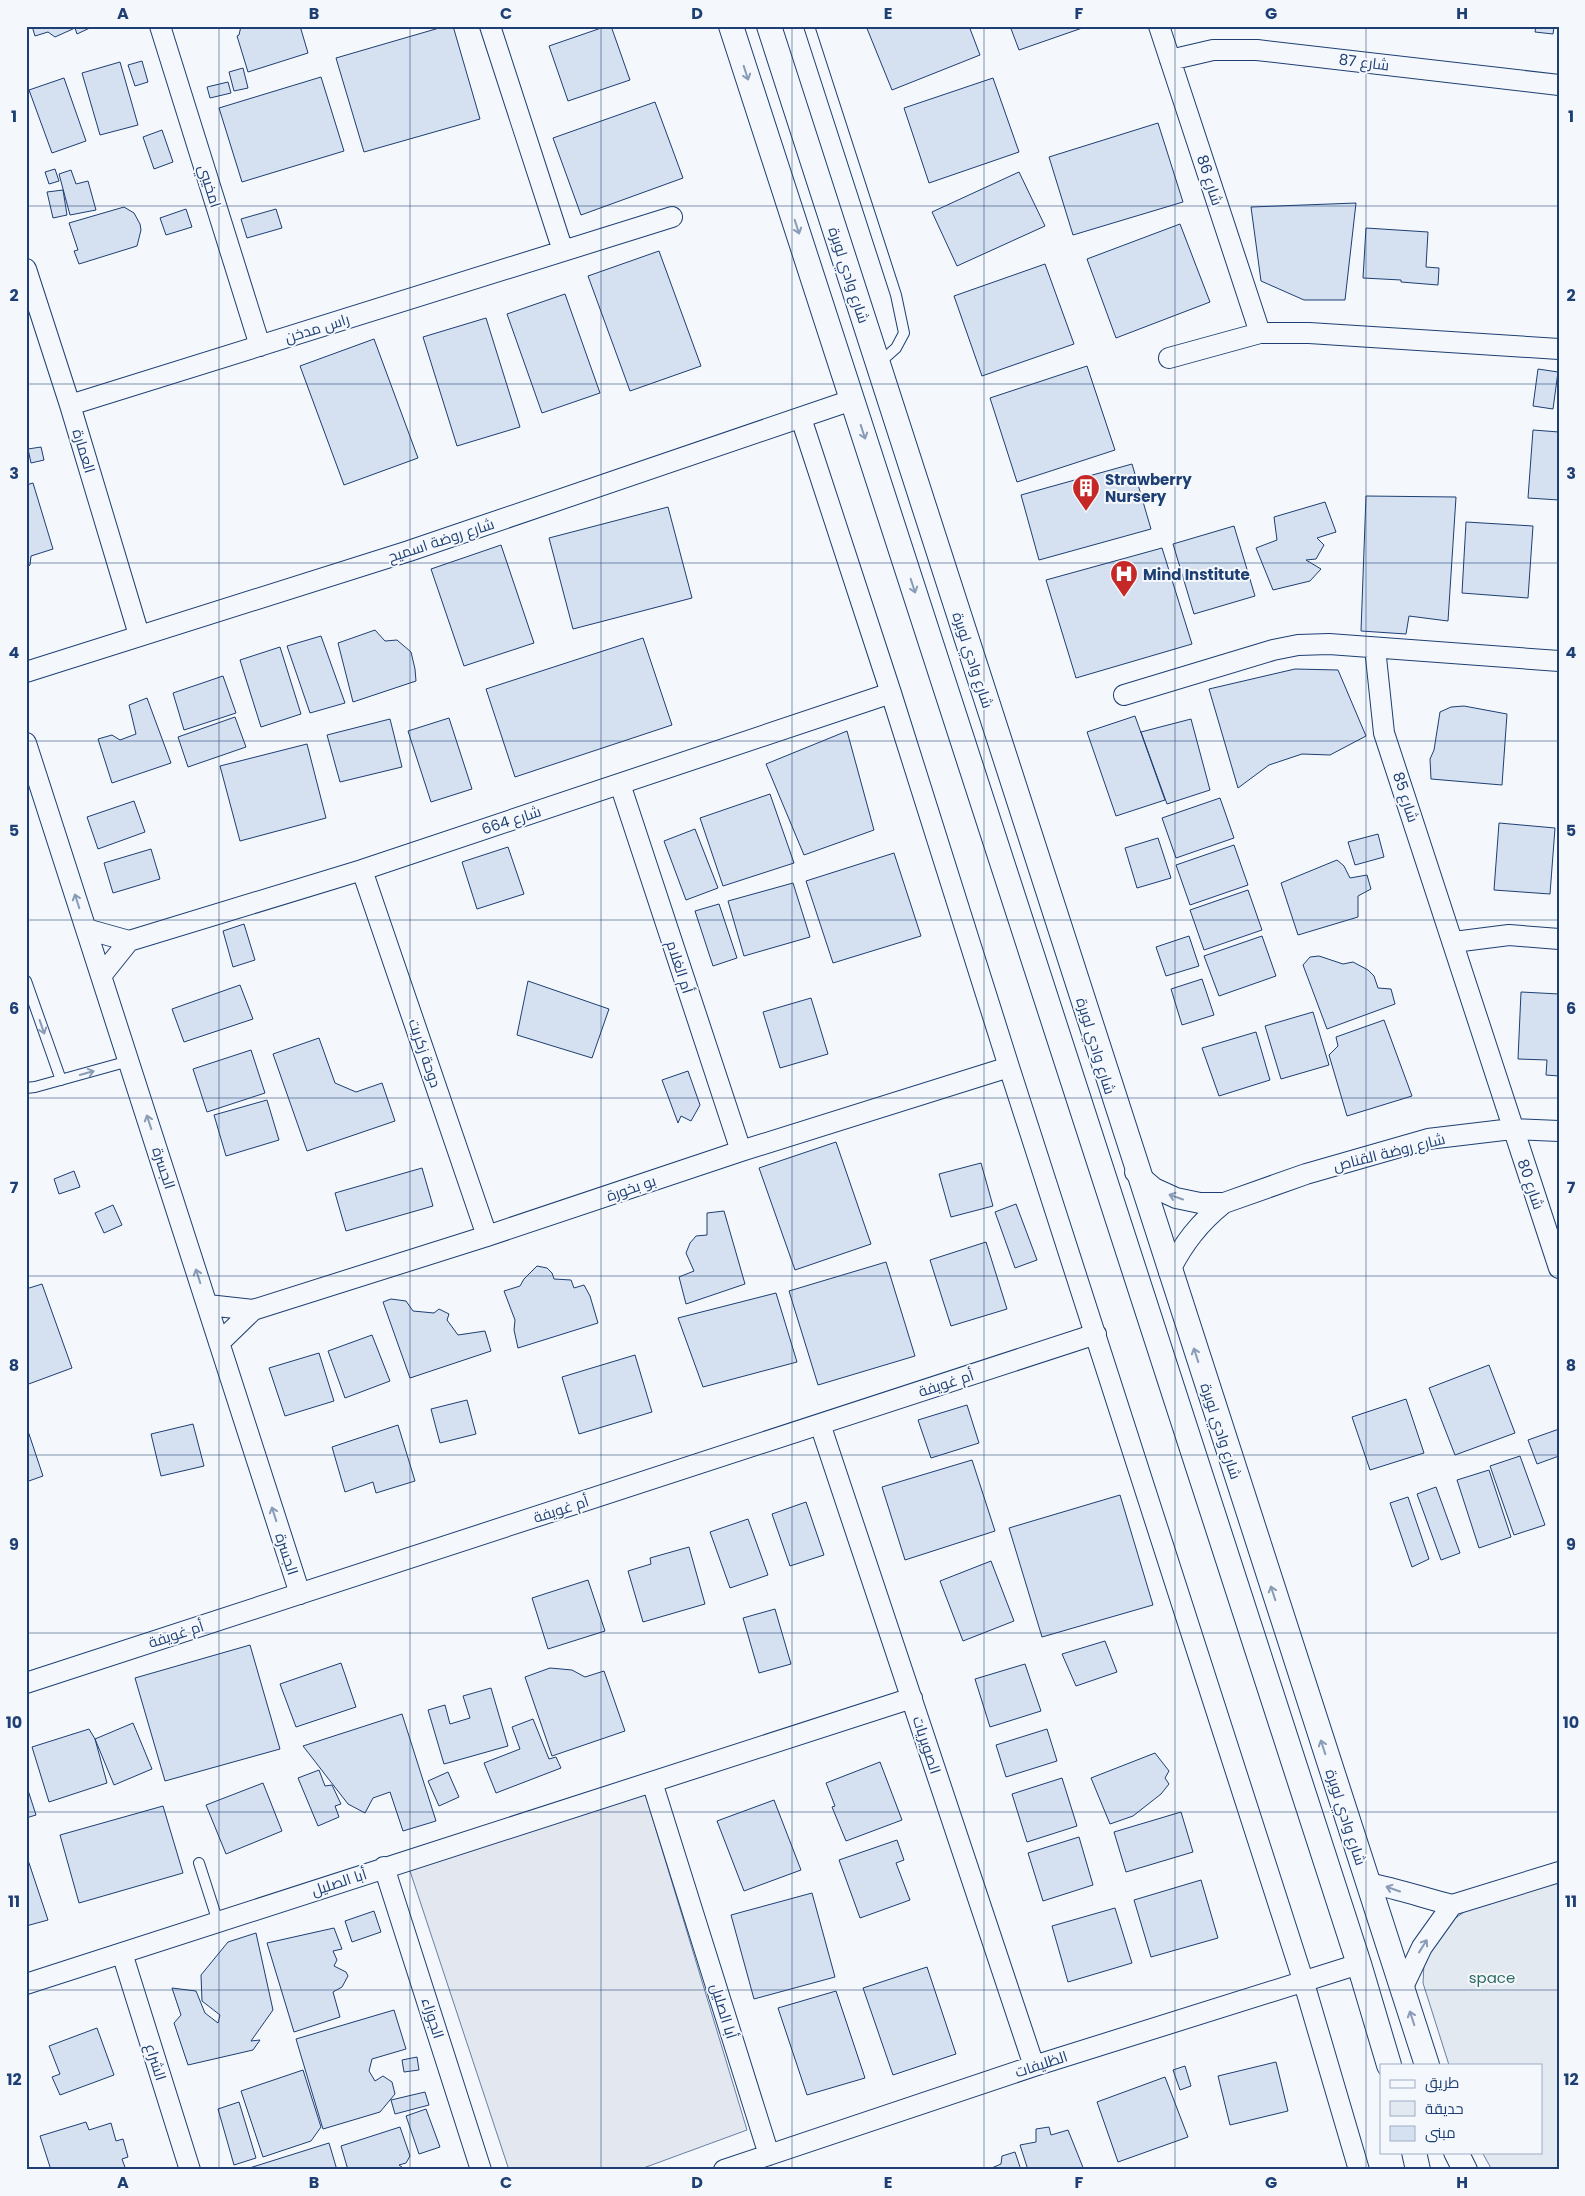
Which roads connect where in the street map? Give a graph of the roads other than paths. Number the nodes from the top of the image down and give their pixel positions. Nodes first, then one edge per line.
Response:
1 (160, 26) edge
2 (490, 26) edge
3 (731, 26) edge
4 (769, 26) edge
5 (809, 26) edge
6 (1159, 26) edge
7 (1170, 60) junction
8 (1559, 85) edge
9 (672, 217) dead end
10 (563, 251) junction
11 (26, 269) edge
12 (1260, 333) junction
13 (260, 346) junction
14 (1559, 349) edge
15 (1169, 358) dead end
16 (878, 364) junction
17 (852, 400) junction
18 (70, 405) junction
19 (802, 418) junction
20 (139, 635) junction
21 (1375, 648) junction
22 (1559, 661) edge
23 (26, 672) edge
24 (892, 693) junction
25 (1124, 694) dead end
26 (26, 743) edge
27 (620, 784) junction
28 (362, 870) junction
29 (86, 929) junction
30 (1559, 939) edge
31 (129, 941) junction
32 (1454, 942) junction
33 (101, 976) junction
34 (26, 981) edge
35 (129, 1061) junction
36 (1009, 1067) junction
37 (61, 1080) junction
38 (26, 1088) edge
39 (1512, 1129) junction
40 (1559, 1131) edge
41 (740, 1151) junction
42 (1135, 1172) junction
43 (1224, 1203) junction
44 (487, 1236) junction
45 (1559, 1268) edge
46 (1169, 1272) junction
47 (208, 1305) junction
48 (253, 1310) junction
49 (1096, 1334) junction
50 (219, 1343) junction
51 (820, 1424) junction
52 (300, 1594) junction
53 (26, 1683) edge
54 (912, 1698) junction
55 (652, 1782) junction
56 (200, 1863) dead end
57 (384, 1867) junction
58 (1559, 1872) edge
59 (1367, 1882) junction
60 (1452, 1905) junction
61 (218, 1922) junction
62 (122, 1953) junction
63 (1359, 1964) junction
64 (1304, 1982) junction
65 (26, 1984) edge
66 (1402, 1989) junction
67 (1388, 2064) edge
68 (1427, 2064) edge
69 (1034, 2066) junction
70 (1414, 2154) edge
71 (1457, 2154) edge
72 (769, 2155) junction
73 (190, 2170) edge
74 (481, 2170) edge
75 (724, 2170) edge
76 (1358, 2170) edge
77 (1418, 2170) edge
78 (1465, 2170) edge

1 - 13 street, امخيبي
2 - 10 street
3 -> 17 street
4 - 16 street, شارع وادي لوبرة
5 - 16 lane
6 - 7 street, شارع 86
7 - 8 street, شارع 87
7 - 12 street, شارع 86
9 - 10 street, راس مدخن
10 - 13 street, راس مدخن
11 - 18 street, العمارة
12 - 14 street
12 - 15 street
13 - 18 street, راس مدخن
16 - 42 street, شارع وادي لوبرة
17 - 19 street, شارع روضة اسميح
17 -> 63 street
18 - 20 street, العمارة
19 - 20 street, شارع روضة اسميح
19 - 24 street
20 - 23 street, شارع روضة اسميح
21 - 22 street
21 - 25 street
21 - 32 street, شارع 85
24 - 27 street, شارع 664
24 - 36 street
29 -> 26 street, الجسرة
27 - 28 street, شارع 664
27 - 41 street, أم الغلام
28 - 31 street, شارع 664
28 - 44 street, دوحة زكريت
29 - 31 street
29 - 33 street, الجسرة
30 - 32 street
31 - 33 street
32 - 39 street, شارع 85
33 - 35 street, الجسرة
34 -> 37 lane
37 -> 35 lane
47 -> 35 street, الجسرة
36 - 41 street, بو بخورة
36 - 49 street
37 - 38 lane
39 - 40 street, شارع روضة القناص
39 - 43 street, شارع روضة القناص
39 - 45 street, شارع 80
41 - 44 street, بو بخورة
43 -> 42 street, شارع روضة القناص
42 - 46 street, شارع وادي لوبرة
43 - 46 street, شارع روضة القناص
44 - 48 street, بو بخورة
59 -> 46 street, شارع وادي لوبرة
47 - 48 street, بو بخورة
47 - 50 street, الجسرة
48 - 50 street, بو بخورة
49 - 51 street, أم غويفة
49 - 64 street
52 -> 50 street, الجسرة
51 - 52 street, أم غويفة
51 - 54 street, الصويريات
52 - 53 street, أم غويفة
54 - 55 street, أبا الصليل
54 - 69 street, الصويريات
55 - 57 street, أبا الصليل
55 - 72 street, أبا الصليل
56 - 61 lane
57 - 61 street, أبا الصليل
57 - 74 street, الجوزاء
58 - 60 street
60 -> 59 street
59 - 66 street, شارع وادي لوبرة
66 -> 60 street
61 - 62 street, أبا الصليل
62 - 65 street, أبا الصليل
62 - 73 street, الشراع
63 - 64 street, الظليفات
63 - 67 street
64 - 69 street, الظليفات
64 - 76 street
68 -> 66 street, شارع وادي لوبرة
69 - 72 street, الظليفات
70 - 77 street
71 - 78 street
72 - 75 street, الظليفات

